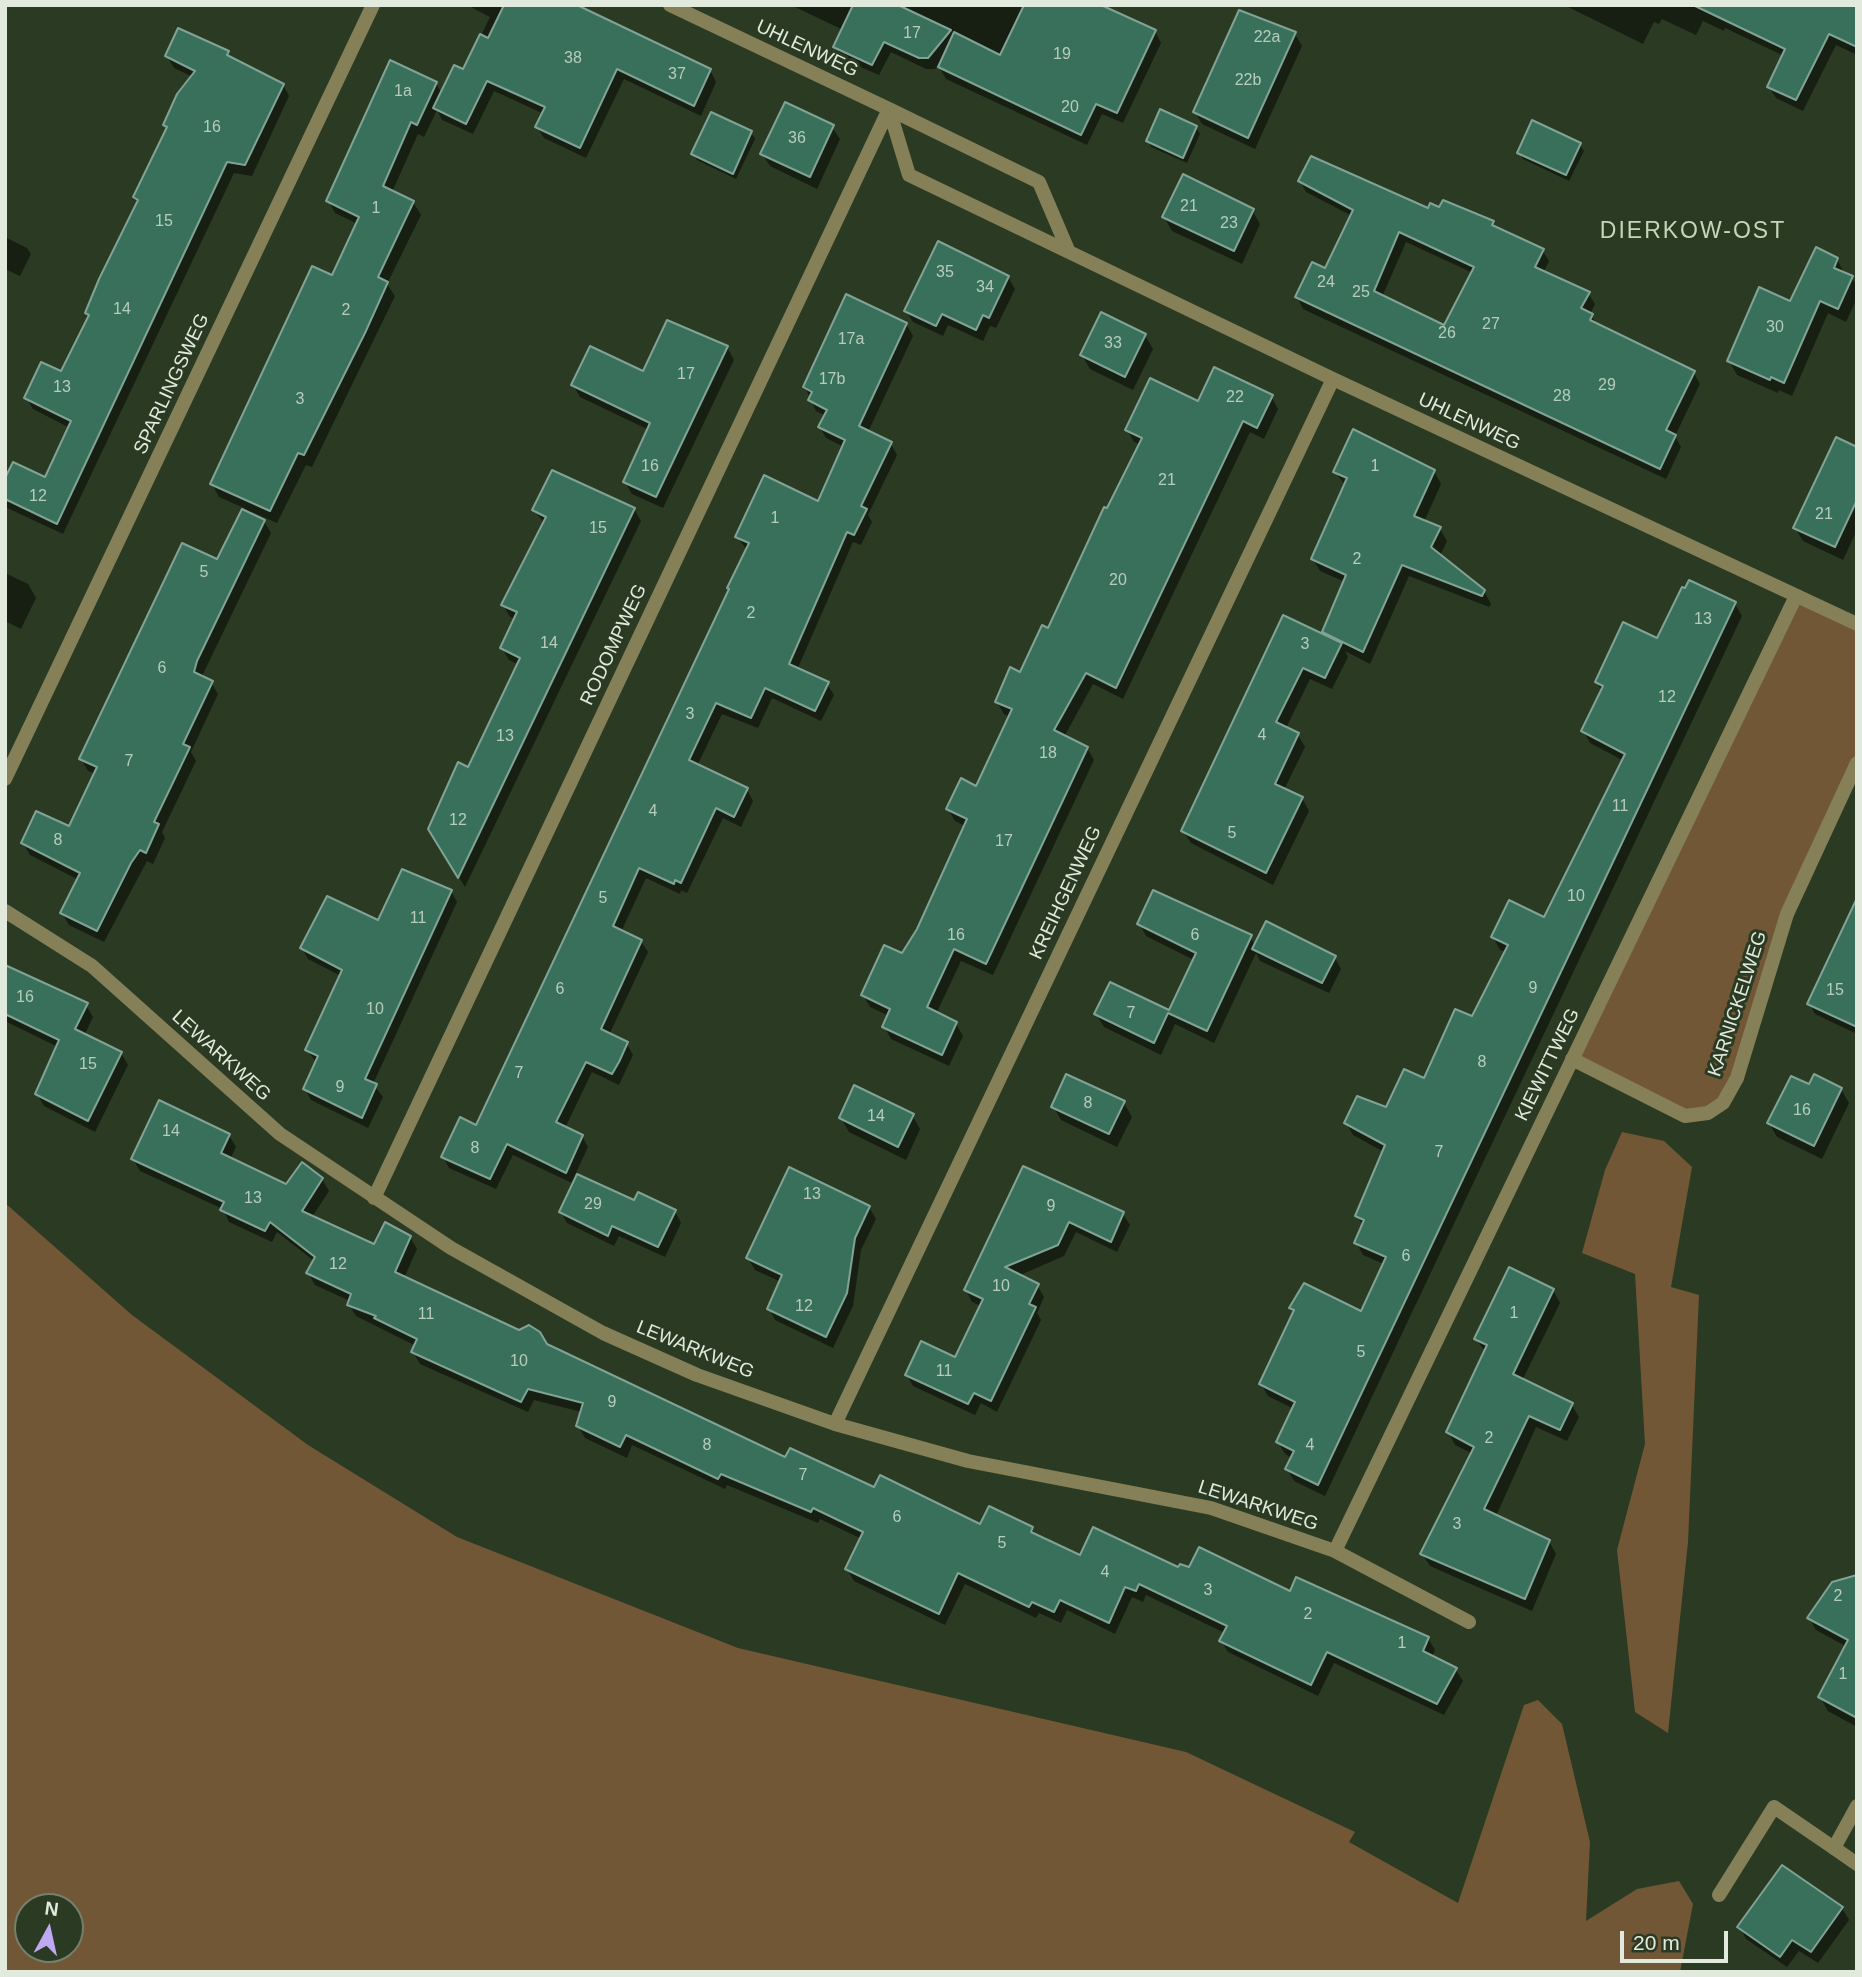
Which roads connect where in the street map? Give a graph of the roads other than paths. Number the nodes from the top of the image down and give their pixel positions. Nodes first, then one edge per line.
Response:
1 (373, 5) edge
2 (670, 5) edge
3 (889, 109) junction
4 (1068, 250) junction
5 (1333, 379) junction
6 (1796, 596) junction
7 (1857, 624) edge
8 (1857, 762) edge
9 (5, 779) edge
10 (5, 911) edge
11 (1572, 1059) junction
12 (374, 1198) junction
13 (835, 1424) junction
14 (1335, 1551) junction
15 (1469, 1622) dead end
16 (1857, 1806) edge
17 (1834, 1848) junction
18 (1857, 1864) edge
19 (1719, 1895) dead end

1 - 9 street, SPARLINGSWEG
2 - 3 street, UHLENWEG
3 - 4 street, UHLENWEG
3 - 4 street, UHLENWEG
3 - 12 street, RODOMPWEG
4 - 5 street, UHLENWEG
5 - 6 street, UHLENWEG
5 - 13 street, KREIHGENWEG
6 - 7 street, UHLENWEG
6 - 11 street, KIEWITTWEG
8 - 11 street, KARNICKELWEG
10 - 12 street, LEWARKWEG
11 - 14 street, KIEWITTWEG
12 - 13 street, LEWARKWEG
13 - 14 street, LEWARKWEG
14 - 15 street, LEWARKWEG
16 - 17 street
17 - 18 street
17 - 19 street

